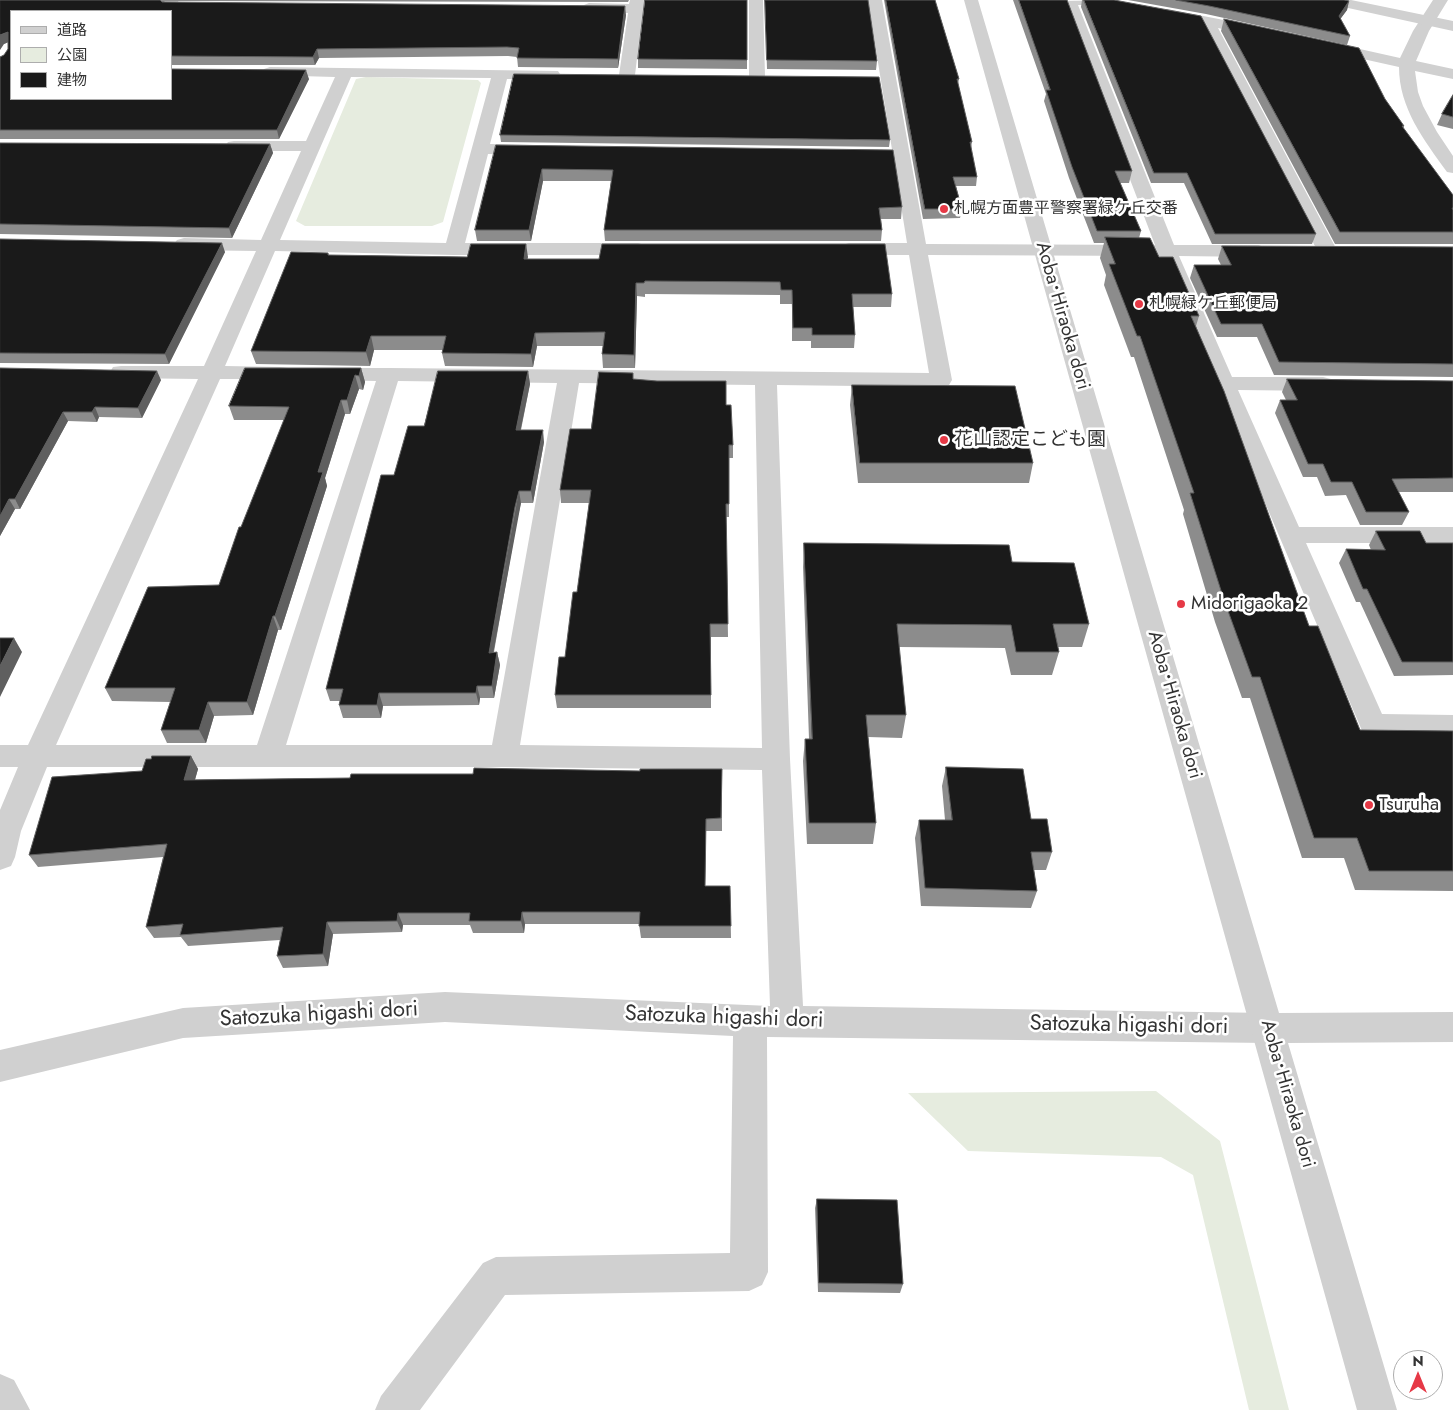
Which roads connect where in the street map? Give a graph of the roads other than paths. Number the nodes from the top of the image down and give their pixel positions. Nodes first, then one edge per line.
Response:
1 (756, 0) edge
2 (875, 0) edge
3 (971, 0) edge
4 (1330, 0) edge
5 (1418, 2) dead end
6 (1439, 3) edge
7 (636, 4) edge
8 (169, 6) edge
9 (190, 6) edge
10 (576, 8) edge
11 (1453, 9) edge
12 (1427, 20) junction
13 (1206, 21) junction
14 (1453, 26) edge
15 (1406, 63) junction
16 (258, 72) edge
17 (345, 72) junction
18 (500, 74) junction
19 (569, 74) edge
20 (608, 74) edge
21 (1453, 74) edge
22 (627, 75) junction
23 (646, 75) edge
24 (739, 76) edge
25 (757, 76) junction
26 (777, 76) edge
27 (215, 146) edge
28 (312, 146) junction
29 (481, 149) junction
30 (549, 150) edge
31 (1447, 152) edge
32 (1453, 168) edge
33 (169, 243) edge
34 (269, 245) junction
35 (652, 249) edge
36 (830, 249) edge
37 (919, 249) junction
38 (454, 250) junction
39 (1044, 251) junction
40 (1167, 251) junction
41 (1280, 252) edge
42 (1347, 252) edge
43 (97, 371) edge
44 (212, 372) junction
45 (389, 374) junction
46 (569, 376) junction
47 (766, 378) junction
48 (1224, 383) junction
49 (1344, 384) edge
50 (1290, 535) junction
51 (1453, 535) edge
52 (1453, 726) edge
53 (0, 756) edge
54 (268, 756) junction
55 (504, 756) junction
56 (36, 758) junction
57 (776, 759) junction
58 (0, 857) edge
59 (750, 1021) junction
60 (787, 1022) junction
61 (1453, 1027) edge
62 (1268, 1028) junction
63 (0, 1066) edge
64 (0, 1394) edge
65 (10, 1410) edge
66 (395, 1410) edge
67 (1377, 1410) edge

1 - 25 street
2 - 37 street
3 - 39 street, Aoba･Hiraoka dori
4 - 12 street
5 - 6 street
6 - 11 street
6 - 12 street
7 - 10 street
7 - 22 street
8 - 9 street
12 - 14 street
12 - 15 street
13 - 15 street
13 - 40 street
13 - 42 street
15 - 21 street
15 - 31 street
16 - 17 street
17 - 18 street
17 - 28 street
18 - 19 street
18 - 29 street
20 - 22 street
22 - 23 street
24 - 25 street
25 - 26 street
27 - 28 street
28 - 34 street
29 - 30 street
29 - 38 street
31 - 32 street
33 - 34 street
34 - 38 street
34 - 44 street
35 - 38 street
36 - 37 street
37 - 39 street
37 - 47 street
39 - 40 street
39 - 62 street, Aoba･Hiraoka dori
40 - 41 street
40 - 48 street
43 - 44 street
44 - 45 street
44 - 56 street
45 - 46 street
45 - 54 street
46 - 47 street
46 - 55 street
47 - 57 street
48 - 49 street
48 - 50 street
50 - 51 street
50 - 52 street
53 - 56 street
54 - 55 street
54 - 56 street
55 - 57 street
56 - 58 street
57 - 60 street
59 - 60 street, Satozuka higashi dori
59 - 63 street, Satozuka higashi dori
59 - 66 street
60 - 62 street, Satozuka higashi dori
61 - 62 street, Satozuka higashi dori
62 - 67 street, Aoba･Hiraoka dori
64 - 65 street

